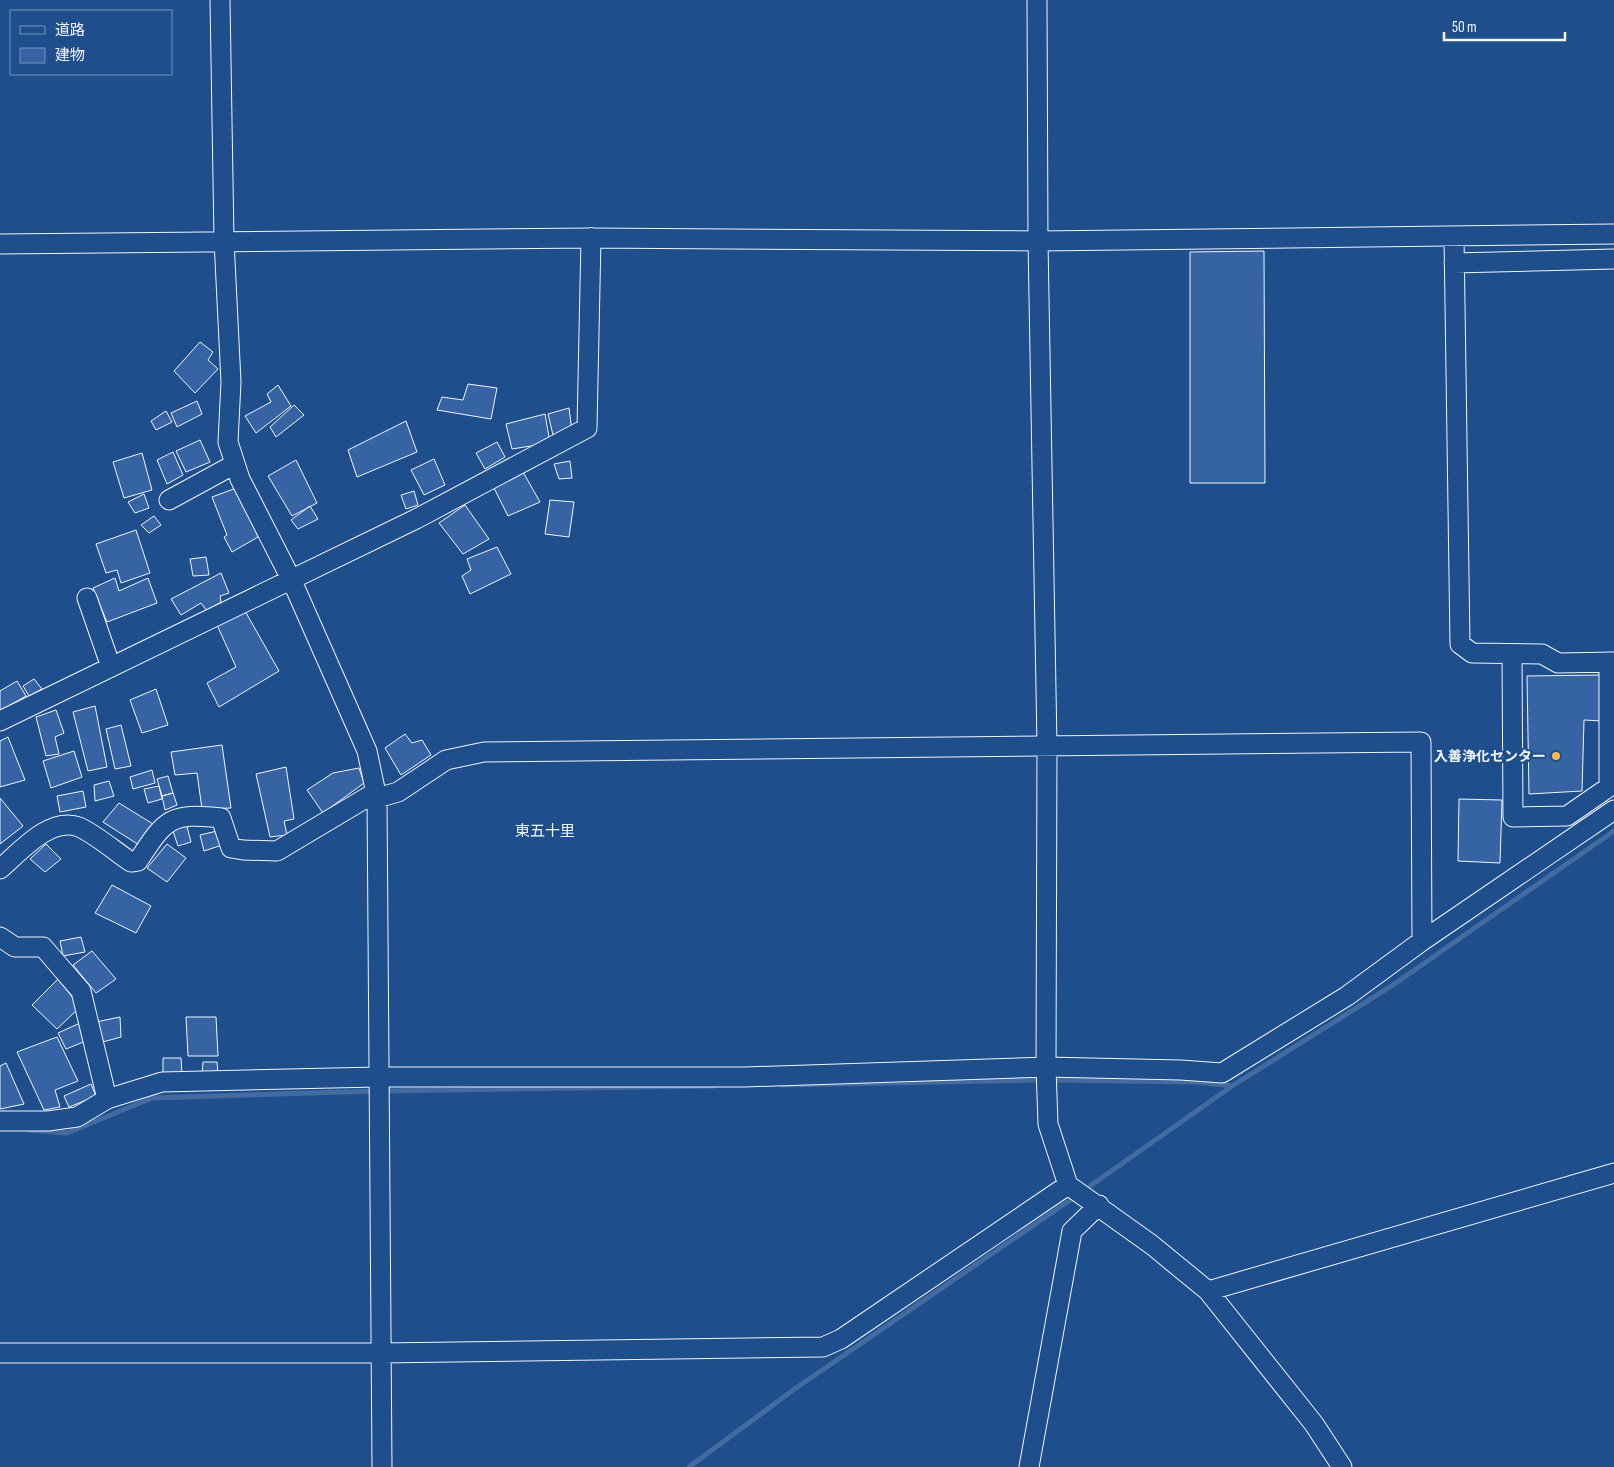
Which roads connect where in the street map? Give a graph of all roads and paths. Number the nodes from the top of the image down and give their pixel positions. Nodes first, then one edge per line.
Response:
1 (220, 0) edge
2 (1037, 0) edge
3 (1614, 234) edge
4 (1454, 236) junction
5 (591, 238) junction
6 (224, 240) junction
7 (1038, 241) junction
8 (0, 244) edge
9 (1614, 259) edge
10 (1454, 263) junction
11 (235, 464) junction
12 (169, 500) dead end
13 (292, 580) junction
14 (86, 598) dead end
15 (1512, 654) junction
16 (1611, 662) edge
17 (111, 667) junction
18 (0, 721) edge
19 (1047, 745) junction
20 (376, 795) junction
21 (1614, 810) edge
22 (0, 869) edge
23 (0, 937) edge
24 (1422, 941) junction
25 (1046, 1067) junction
26 (378, 1077) junction
27 (107, 1099) junction
28 (0, 1120) edge
29 (1614, 1172) edge
30 (1068, 1184) junction
31 (1099, 1205) junction
32 (1208, 1291) junction
33 (0, 1353) edge
34 (380, 1353) junction
35 (382, 1467) edge
36 (1029, 1467) edge
37 (1342, 1467) edge

1 - 6 street
2 - 7 street
3 - 4 street
4 - 7 street
4 - 10 street
5 - 6 street
5 - 7 street
5 - 13 street
6 - 8 street
6 - 11 street
7 - 19 street
9 - 10 street
10 - 15 street
11 - 12 street
11 - 13 street
13 - 17 street
13 - 20 street
14 - 17 street
15 - 16 street
15 - 16 street
17 - 18 street
19 - 20 street
19 - 24 street
19 - 25 street
20 - 22 street
20 - 26 street
21 - 24 street
23 - 27 street
24 - 25 street
25 - 26 street
25 - 30 street
26 - 27 street
26 - 34 street
27 - 28 street
29 - 32 street
30 - 31 street
30 - 34 street
31 - 32 street
31 - 36 street
32 - 37 street
33 - 34 street
34 - 35 street

